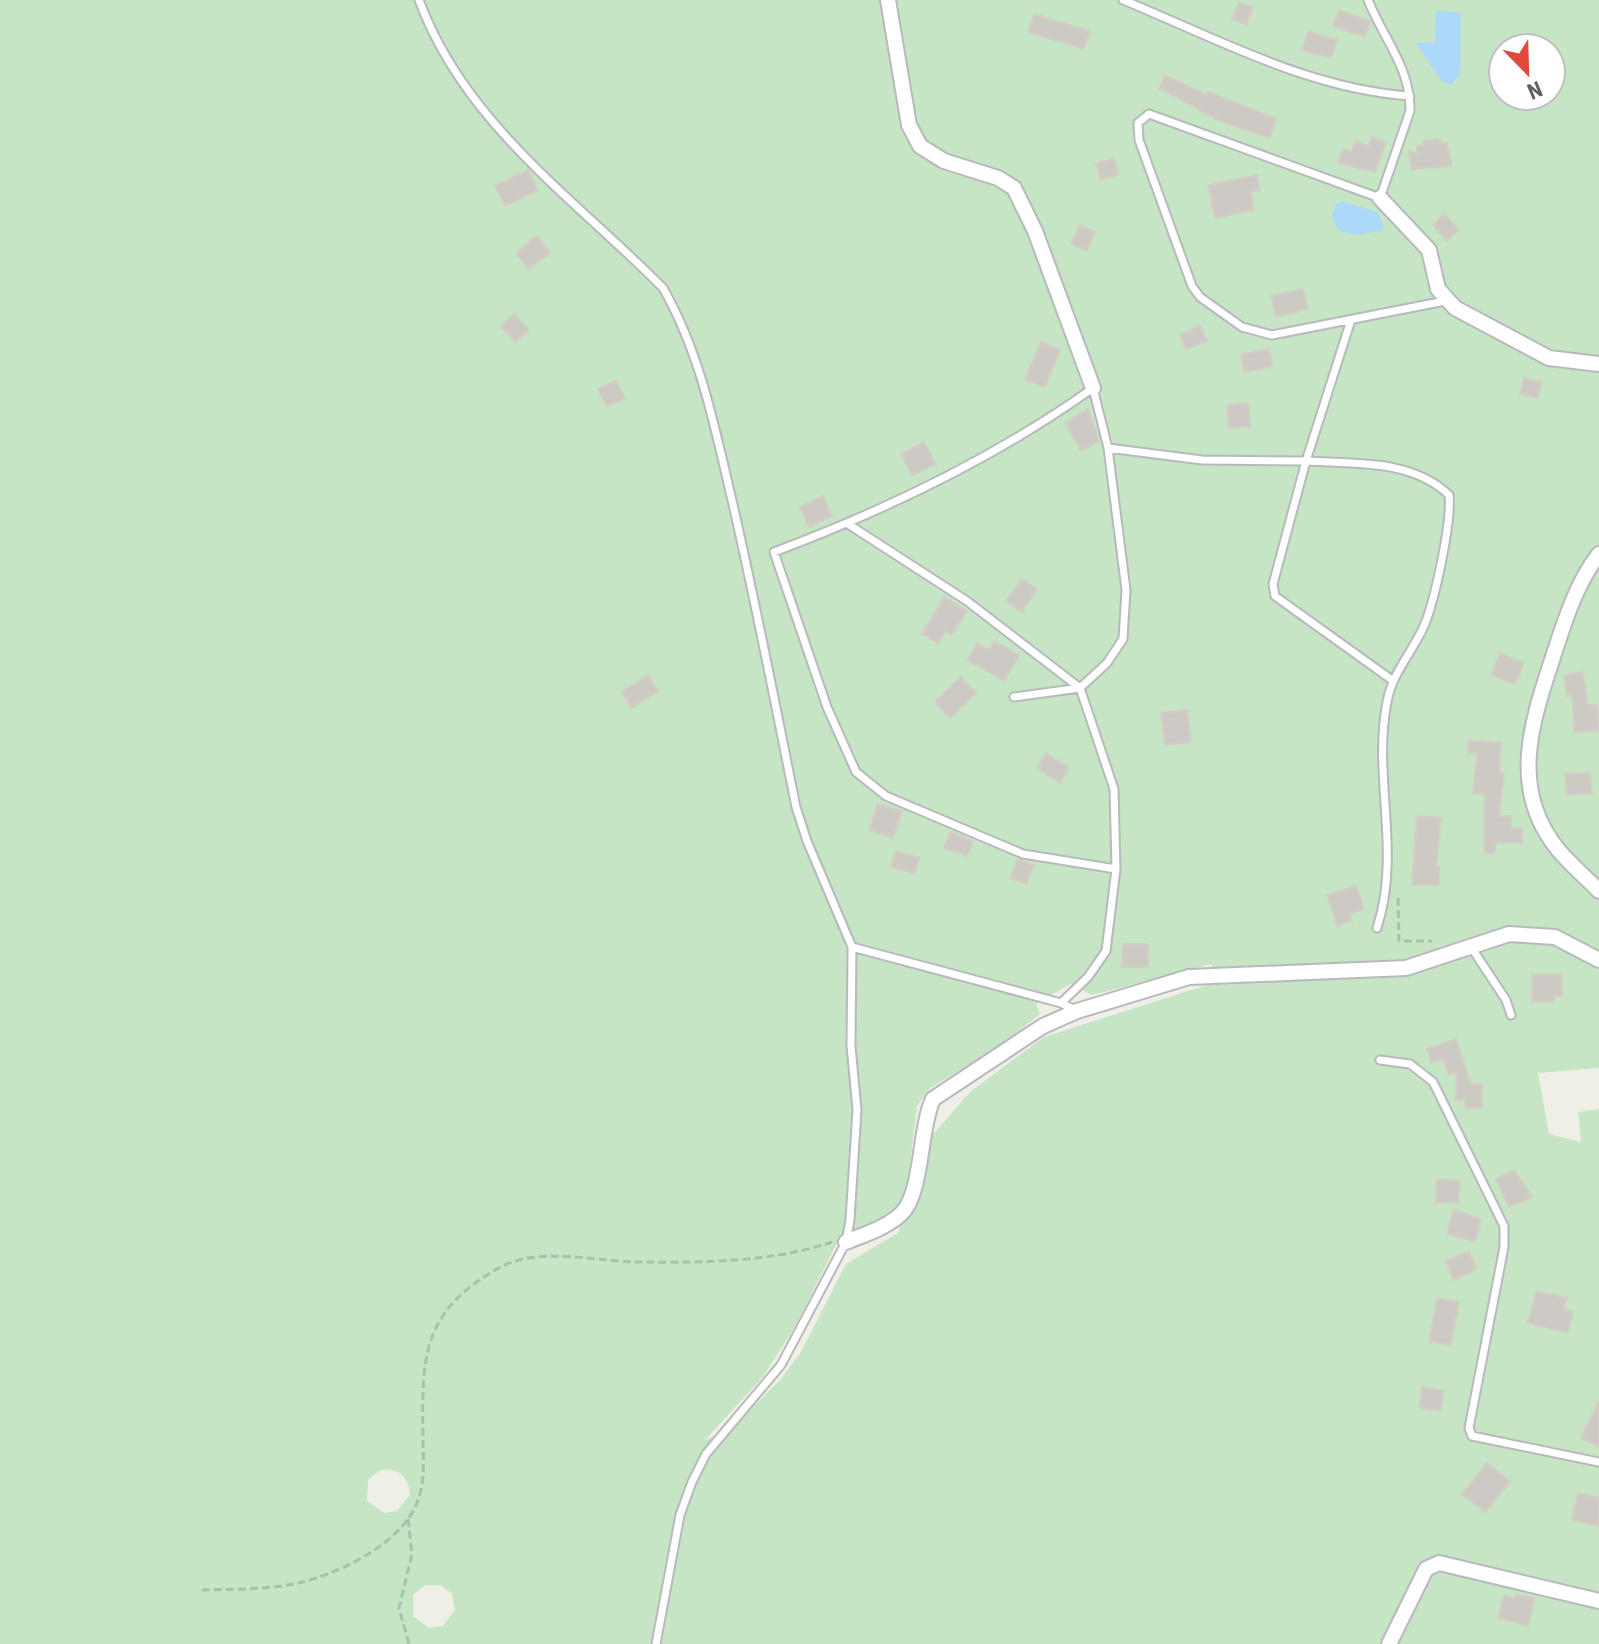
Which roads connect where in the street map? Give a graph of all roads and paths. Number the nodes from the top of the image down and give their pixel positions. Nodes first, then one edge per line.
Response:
1 (419, 0) edge
2 (888, 0) edge
3 (1123, 0) edge
4 (1368, 0) edge
5 (1410, 96) junction
6 (1380, 198) junction
7 (1445, 301) junction
8 (1351, 320) junction
9 (1599, 364) edge
10 (1093, 388) junction
11 (1108, 448) junction
12 (1306, 461) junction
13 (848, 524) junction
14 (1599, 554) edge
15 (1392, 680) junction
16 (1080, 688) junction
17 (1014, 697) dead end
18 (1116, 869) junction
19 (1398, 890) dead end
20 (1599, 891) edge
21 (1377, 928) dead end
22 (852, 947) junction
23 (1467, 948) junction
24 (1599, 960) edge
25 (1061, 1003) junction
26 (1077, 1011) junction
27 (1511, 1015) dead end
28 (1380, 1060) dead end
29 (846, 1239) junction
30 (1599, 1462) edge
31 (408, 1519) junction
32 (202, 1590) dead end
33 (1599, 1601) edge
34 (409, 1644) edge
35 (656, 1644) edge
36 (1389, 1644) edge

1 - 22 lane
2 - 10 street
3 - 5 lane
4 - 5 lane
5 - 6 lane
6 - 7 street
6 - 8 lane
7 - 8 lane
7 - 9 street
8 - 12 lane
10 - 11 lane
10 - 13 lane
11 - 12 lane
11 - 16 lane
12 - 15 lane
12 - 15 lane
13 - 16 lane
13 - 18 lane
14 - 20 street
15 - 21 lane
16 - 17 lane
16 - 18 lane
18 - 25 lane
19 - 23 path
22 - 25 lane
22 - 29 lane
23 - 24 street
23 - 26 street
23 - 27 lane
25 - 26 lane
26 - 29 street
28 - 30 lane
29 - 31 path
29 - 35 lane
31 - 32 path
31 - 34 path
33 - 36 street

